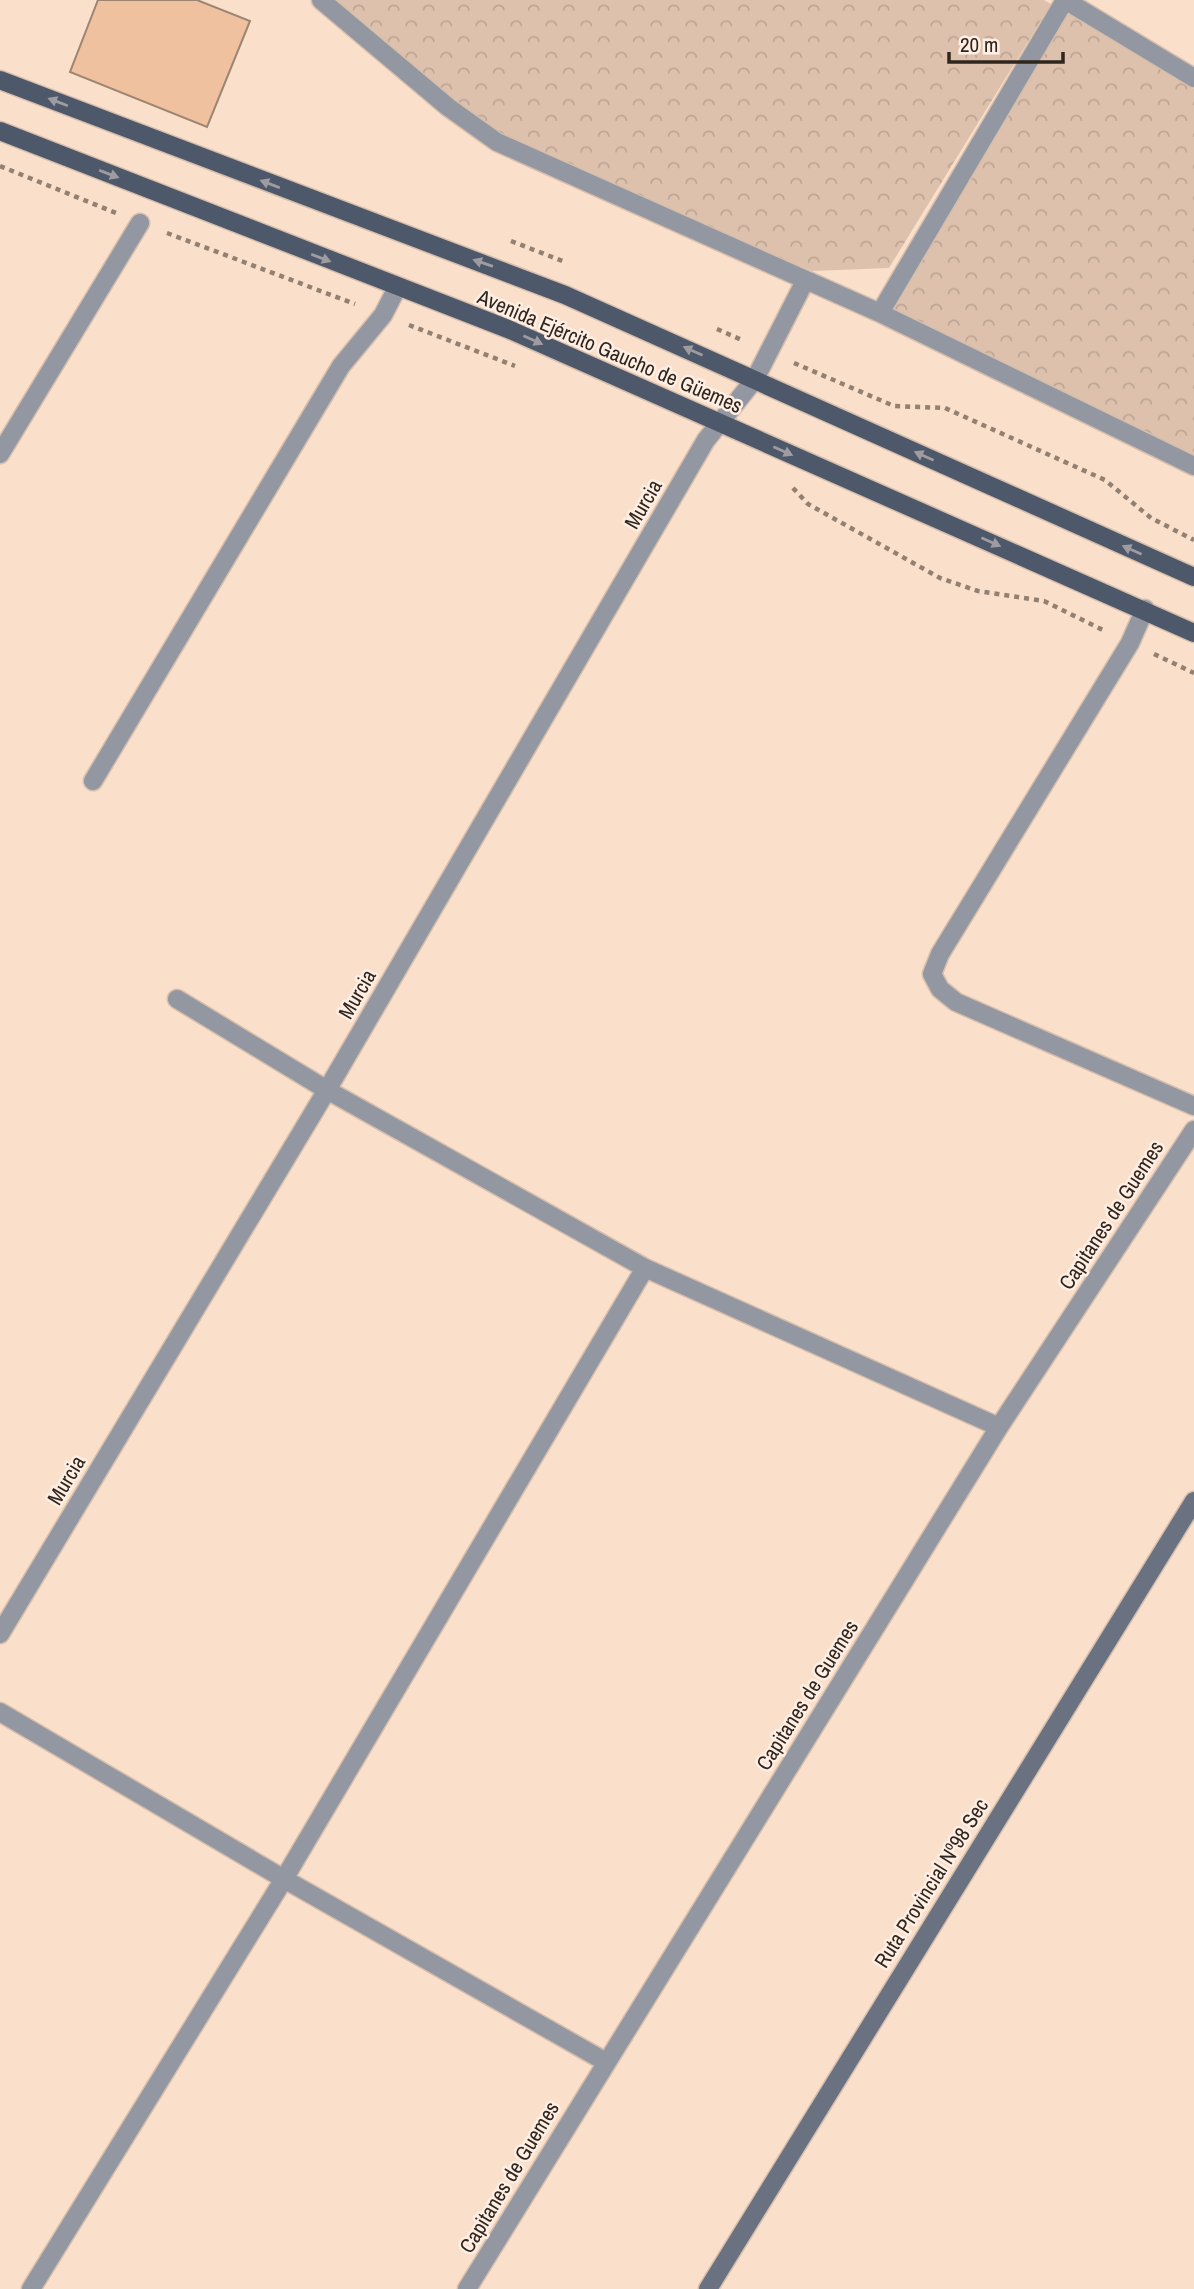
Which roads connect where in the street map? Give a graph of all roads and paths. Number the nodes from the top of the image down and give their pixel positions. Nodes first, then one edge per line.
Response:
1 (321, 0) edge
2 (1065, 0) edge
3 (1194, 78) edge
4 (0, 80) edge
5 (0, 131) edge
6 (0, 166) edge
7 (140, 223) junction
8 (805, 281) junction
9 (397, 288) junction
10 (880, 313) junction
11 (383, 315) junction
12 (525, 370) dead end
13 (755, 379) junction
14 (720, 423) junction
15 (0, 454) edge
16 (1194, 466) edge
17 (785, 479) dead end
18 (1194, 577) edge
19 (1145, 609) junction
20 (1194, 633) edge
21 (1130, 643) junction
22 (1194, 673) edge
23 (93, 781) dead end
24 (177, 999) dead end
25 (327, 1090) junction
26 (1194, 1106) edge
27 (1194, 1130) edge
28 (645, 1268) junction
29 (999, 1427) junction
30 (1194, 1501) edge
31 (0, 1634) edge
32 (0, 1712) edge
33 (284, 1879) junction
34 (606, 2063) junction
35 (32, 2289) edge
36 (467, 2289) edge
37 (708, 2289) edge

1 - 8 street
2 - 3 street
2 - 10 street
13 -> 4 main road, Avenida Ejército Gaucho de Güemes
5 -> 9 main road, Avenida Ejército Gaucho de Güemes
6 - 7 path
7 - 11 path
7 - 15 street
8 - 10 street
8 - 13 street, Murcia
9 - 11 street
9 -> 14 main road, Avenida Ejército Gaucho de Güemes
10 - 16 street
11 - 12 path
11 - 23 street
13 - 14 street, Murcia
18 -> 13 main road, Avenida Ejército Gaucho de Güemes
14 -> 19 main road, Avenida Ejército Gaucho de Güemes
14 - 25 street, Murcia
17 - 21 path
19 - 20 main road, Avenida Ejército Gaucho de Güemes
19 - 21 street
21 - 22 path
21 - 26 street
24 - 25 street
25 - 28 street
25 - 31 street, Murcia
27 - 29 street, Capitanes de Guemes
28 - 29 street
28 - 33 street
29 - 34 street, Capitanes de Guemes
30 - 37 street, Ruta Provincial Nº98 Sec
32 - 33 street
33 - 34 street
33 - 35 street
34 - 36 street, Capitanes de Guemes

